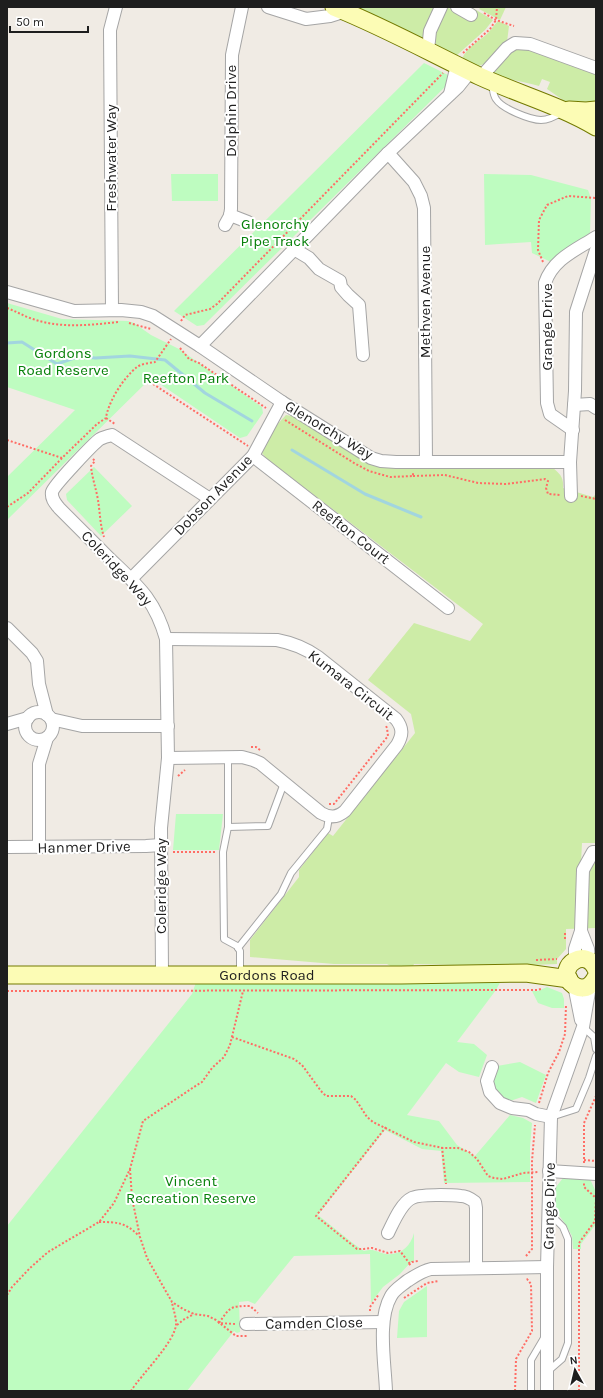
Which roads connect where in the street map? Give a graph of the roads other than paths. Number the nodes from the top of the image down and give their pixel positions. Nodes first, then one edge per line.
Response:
1 (116, 7) edge
2 (242, 7) edge
3 (268, 7) edge
4 (441, 7) edge
5 (457, 7) edge
6 (340, 9) edge
7 (471, 15) dead end
8 (428, 50) junction
9 (596, 68) edge
10 (470, 72) junction
11 (565, 110) junction
12 (596, 110) edge
13 (596, 127) edge
14 (388, 153) junction
15 (248, 222) dead end
16 (596, 237) edge
17 (294, 249) junction
18 (596, 250) edge
19 (592, 278) edge
20 (7, 292) edge
21 (112, 310) junction
22 (200, 346) junction
23 (363, 355) dead end
24 (282, 402) junction
25 (574, 404) junction
26 (596, 408) edge
27 (573, 430) junction
28 (254, 453) junction
29 (426, 462) junction
30 (570, 462) junction
31 (571, 496) road end
32 (210, 499) junction
33 (131, 579) junction
34 (448, 608) dead end
35 (7, 628) edge
36 (166, 639) junction
37 (39, 684) junction
38 (30, 716) junction
39 (49, 717) junction
40 (7, 724) edge
41 (82, 726) junction
42 (168, 726) junction
43 (7, 729) edge
44 (29, 736) junction
45 (49, 736) junction
46 (228, 757) junction
47 (168, 758) junction
48 (39, 764) junction
49 (284, 783) junction
50 (329, 817) junction
51 (228, 827) junction
52 (161, 845) junction
53 (7, 847) edge
54 (39, 847) junction
55 (596, 852) edge
56 (238, 948) junction
57 (162, 974) junction
58 (7, 975) edge
59 (584, 977) edge
60 (241, 983) junction
61 (583, 1027) junction
62 (596, 1049) edge
63 (596, 1056) edge
64 (492, 1067) dead end
65 (551, 1117) junction
66 (549, 1171) junction
67 (590, 1173) edge
68 (548, 1213) junction
69 (388, 1233) dead end
70 (547, 1267) junction
71 (476, 1268) junction
72 (383, 1322) junction
73 (246, 1324) road end
74 (547, 1333) junction
75 (547, 1372) junction
76 (386, 1391) edge
77 (531, 1391) edge
78 (547, 1391) edge

1 - 21 street, Freshwater Way
2 - 15 street, Dolphin Drive
3 - 6 street
4 - 8 street
5 - 7 street
6 - 8 street
8 - 10 street
9 - 10 street
10 - 11 street
10 - 14 street
11 - 12 street
11 - 13 street
14 - 17 street
14 - 29 street, Methven Avenue
16 - 27 street, Grange Drive
17 - 22 street
17 - 23 street
18 - 19 street, Grange Drive
19 - 25 street, Grange Drive
20 - 21 street, Glenorchy Way
21 - 22 street, Glenorchy Way
22 - 24 street, Glenorchy Way
24 - 28 street, Dobson Avenue
24 - 29 street, Glenorchy Way
25 - 26 street
25 - 27 street, Grange Drive
27 - 30 street, Grange Drive
28 - 32 street, Dobson Avenue
28 - 34 street, Reefton Court
29 - 30 street, Glenorchy Way
30 - 31 street, Grange Drive
32 - 33 street, Dobson Avenue
32 - 33 street, Coleridge Way
33 - 36 street, Coleridge Way
35 - 37 street
36 - 42 street, Coleridge Way
36 - 50 street, Kumara Circuit
37 - 38 street
37 - 39 street
38 - 39 street
38 - 40 street
38 - 44 street
39 - 41 street
39 - 45 street
41 - 42 street
41 - 45 street
42 - 47 street, Coleridge Way
43 - 44 street
44 - 45 street
44 - 48 street
45 - 48 street
46 - 47 street
46 - 49 street
46 - 51 lane
47 - 52 street, Coleridge Way
48 - 54 street
49 - 50 street
49 - 51 lane
50 - 56 lane
51 - 56 lane
52 - 54 street, Hanmer Drive
52 - 57 street, Coleridge Way
53 - 54 street, Hanmer Drive
55 - 59 street, Grange Drive
56 - 60 lane
57 - 58 street, Gordons Road
57 - 60 street, Gordons Road
59 - 60 street, Gordons Road
59 - 61 street, Grange Drive
59 - 61 street
61 - 62 lane
61 - 65 street, Grange Drive
63 - 65 lane
64 - 65 street
65 - 66 street, Grange Drive
66 - 67 street
66 - 68 street, Grange Drive
68 - 70 street, Grange Drive
68 - 75 lane
69 - 71 street
70 - 71 street
70 - 74 street, Grange Drive
71 - 72 street
72 - 73 street, Camden Close
72 - 76 street
74 - 75 street, Grange Drive
74 - 77 lane
75 - 78 street, Grange Drive

